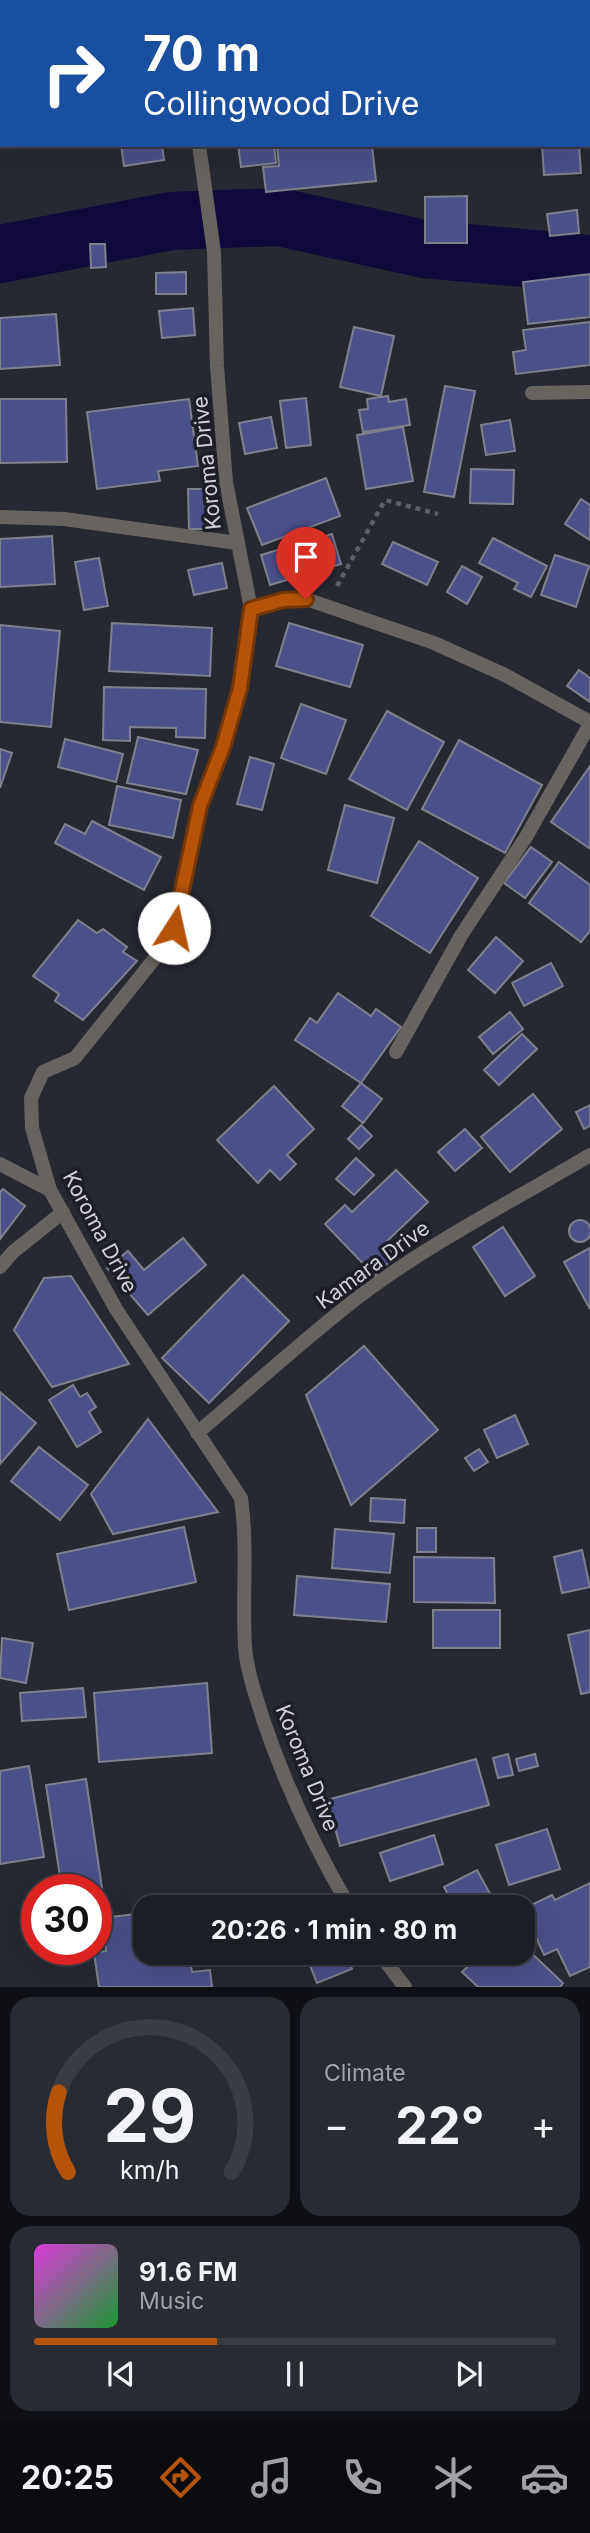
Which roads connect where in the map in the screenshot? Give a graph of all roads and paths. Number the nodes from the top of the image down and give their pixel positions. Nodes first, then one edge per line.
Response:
1 (199, 147) edge
2 (590, 392) edge
3 (532, 393) dead end
4 (438, 514) dead end
5 (0, 517) edge
6 (237, 543) junction
7 (325, 606) junction
8 (251, 609) junction
9 (590, 723) edge
10 (397, 1052) dead end
11 (590, 1155) edge
12 (0, 1164) edge
13 (50, 1190) junction
14 (63, 1212) junction
15 (0, 1267) edge
16 (197, 1433) junction
17 (343, 1895) edge
18 (388, 1965) edge
19 (405, 1987) edge

1 - 6 street, Koroma Drive
2 - 3 street
4 - 7 path
5 - 6 street
6 - 8 street, Koroma Drive
7 - 8 street
7 - 9 street
8 - 13 street, Koroma Drive
9 - 10 street
11 - 16 street, Kamara Drive
12 - 13 street
13 - 14 street, Koroma Drive
14 - 15 street
14 - 16 street, Koroma Drive
16 - 17 street, Koroma Drive
18 - 19 street

